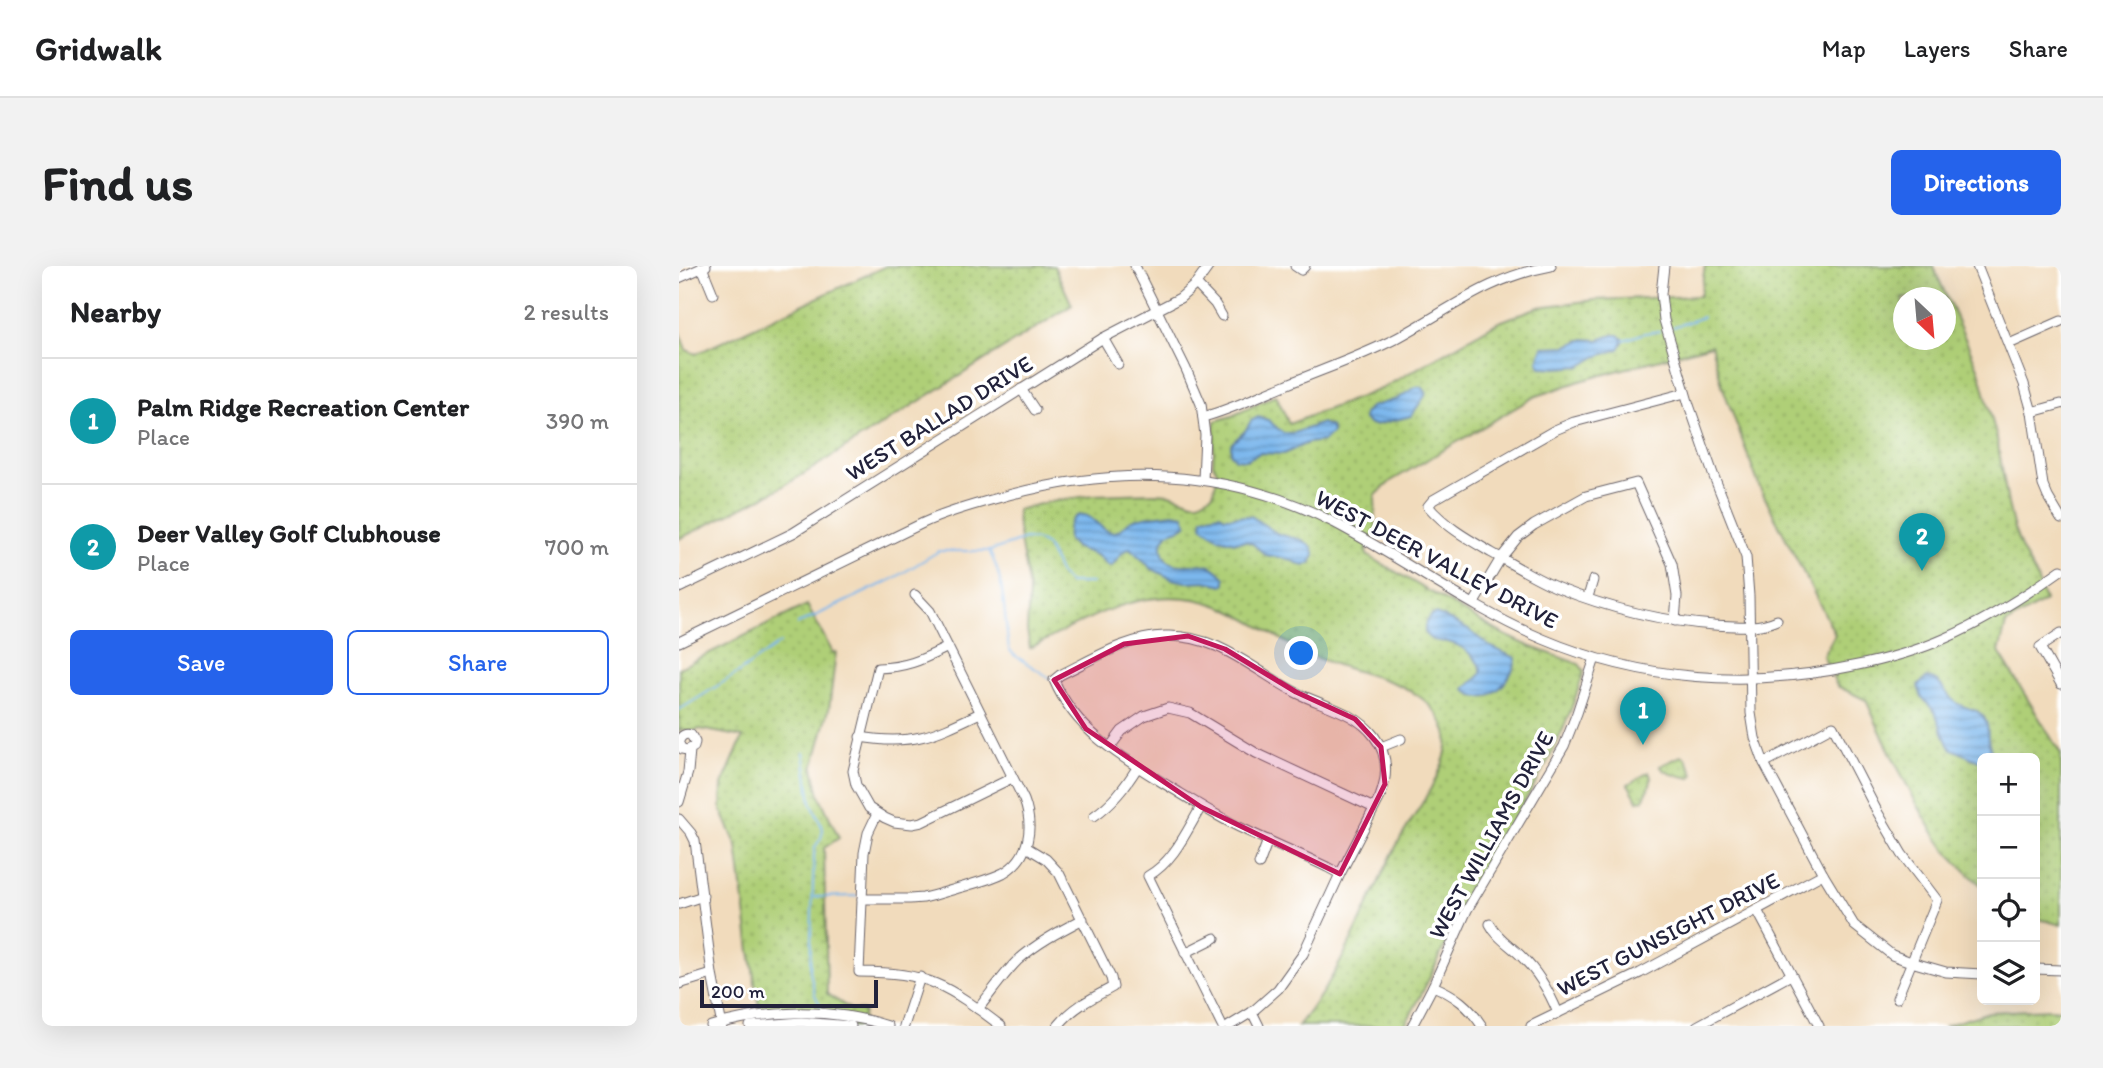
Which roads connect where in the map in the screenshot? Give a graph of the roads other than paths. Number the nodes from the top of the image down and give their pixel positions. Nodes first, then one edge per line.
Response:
1 (1135, 266) edge
2 (1209, 266) edge
3 (1296, 266) edge
4 (1305, 266) edge
5 (1551, 266) edge
6 (1664, 266) edge
7 (1977, 266) edge
8 (704, 267) edge
9 (679, 278) edge
10 (1196, 284) junction
11 (713, 294) dead end
12 (1157, 310) junction
13 (1222, 316) dead end
14 (2061, 321) edge
15 (1103, 338) junction
16 (2009, 344) junction
17 (1118, 364) dead end
18 (1021, 389) junction
19 (1685, 393) junction
20 (2061, 404) edge
21 (1035, 410) dead end
22 (2032, 412) junction
23 (1203, 417) junction
24 (1203, 480) junction
25 (2061, 519) edge
26 (1501, 558) junction
27 (2061, 570) edge
28 (1593, 580) dead end
29 (679, 588) edge
30 (915, 594) dead end
31 (1588, 597) junction
32 (1474, 603) junction
33 (1777, 620) dead end
34 (1675, 621) junction
35 (1750, 626) junction
36 (2061, 633) edge
37 (679, 642) edge
38 (948, 647) junction
39 (1595, 658) junction
40 (1750, 679) junction
41 (2061, 684) edge
42 (980, 713) junction
43 (860, 737) junction
44 (1401, 739) dead end
45 (679, 742) edge
46 (1110, 747) junction
47 (1381, 747) junction
48 (689, 750) junction
49 (1764, 762) junction
50 (1137, 768) junction
51 (1012, 778) junction
52 (679, 802) edge
53 (1201, 807) junction
54 (1374, 808) junction
55 (877, 814) junction
56 (1094, 816) dead end
57 (679, 819) edge
58 (1268, 840) junction
59 (1026, 847) junction
60 (1259, 864) dead end
61 (1340, 874) junction
62 (1823, 874) junction
63 (703, 896) junction
64 (862, 899) junction
65 (679, 904) edge
66 (1757, 910) junction
67 (1083, 919) junction
68 (1490, 924) dead end
69 (1215, 937) dead end
70 (1185, 953) junction
71 (1911, 962) junction
72 (2040, 969) edge
73 (2061, 970) edge
74 (712, 974) junction
75 (1977, 974) edge
76 (1791, 975) junction
77 (920, 977) junction
78 (679, 984) edge
79 (1433, 986) junction
80 (1897, 998) dead end
81 (978, 1009) junction
82 (1252, 1013) junction
83 (1558, 1013) junction
84 (718, 1025) edge
85 (750, 1026) edge
86 (851, 1026) edge
87 (888, 1026) edge
88 (904, 1026) edge
89 (1000, 1026) edge
90 (1058, 1026) edge
91 (1222, 1026) edge
92 (1229, 1026) edge
93 (1259, 1026) edge
94 (1412, 1026) edge
95 (1482, 1026) edge
96 (1531, 1026) edge
97 (1697, 1026) edge
98 (1819, 1026) edge

1 - 12 street
2 - 10 street, WEST BALLAD DRIVE
3 - 4 street
5 - 23 street
6 - 19 street
7 - 16 street
8 - 9 street
8 - 11 street
10 - 12 street, WEST BALLAD DRIVE
10 - 13 street
12 - 15 street, WEST BALLAD DRIVE
12 - 23 street
14 - 16 street
15 - 17 street
15 - 18 street, WEST BALLAD DRIVE
16 - 22 street
18 - 21 street
18 - 29 street, WEST BALLAD DRIVE
19 - 26 street
19 - 35 street
20 - 22 street
22 - 25 street
23 - 24 street
24 - 32 street, WEST DEER VALLEY DRIVE
24 - 37 street, WEST DEER VALLEY DRIVE
26 - 31 street
26 - 32 street
26 - 34 street
27 - 40 street, WEST DEER VALLEY DRIVE
28 - 31 street
30 - 38 street
31 - 34 street
32 - 39 street, WEST DEER VALLEY DRIVE
33 - 35 street
34 - 35 street
35 - 40 street
36 - 41 street
38 - 42 street
38 - 43 street
39 - 40 street, WEST DEER VALLEY DRIVE
39 - 79 street, WEST WILLIAMS DRIVE
40 - 49 street
42 - 43 street
42 - 51 street
43 - 55 street
44 - 47 street
45 - 48 street
45 - 48 street
46 - 47 street
46 - 50 street
46 - 54 street
47 - 54 street
48 - 52 street
49 - 62 street
49 - 71 street
50 - 53 street
50 - 56 street
51 - 55 street
51 - 59 street
53 - 58 street
53 - 70 street
54 - 61 street
55 - 64 street
57 - 63 street
58 - 60 street
58 - 61 street
59 - 64 street
59 - 67 street
61 - 82 street
62 - 66 street, WEST GUNSIGHT DRIVE
62 - 71 street
63 - 65 street
63 - 74 street
64 - 77 street
66 - 76 street
66 - 83 street, WEST GUNSIGHT DRIVE
67 - 81 street
67 - 90 street
68 - 83 street
69 - 70 street
70 - 91 street
71 - 75 street
71 - 80 street
72 - 73 street
74 - 78 street
74 - 84 street
76 - 97 street
76 - 98 street
77 - 81 street
77 - 88 street
79 - 94 street, WEST WILLIAMS DRIVE
79 - 95 street
81 - 89 street
82 - 92 street
82 - 93 street
83 - 96 street, WEST GUNSIGHT DRIVE
84 - 87 street
85 - 86 street

